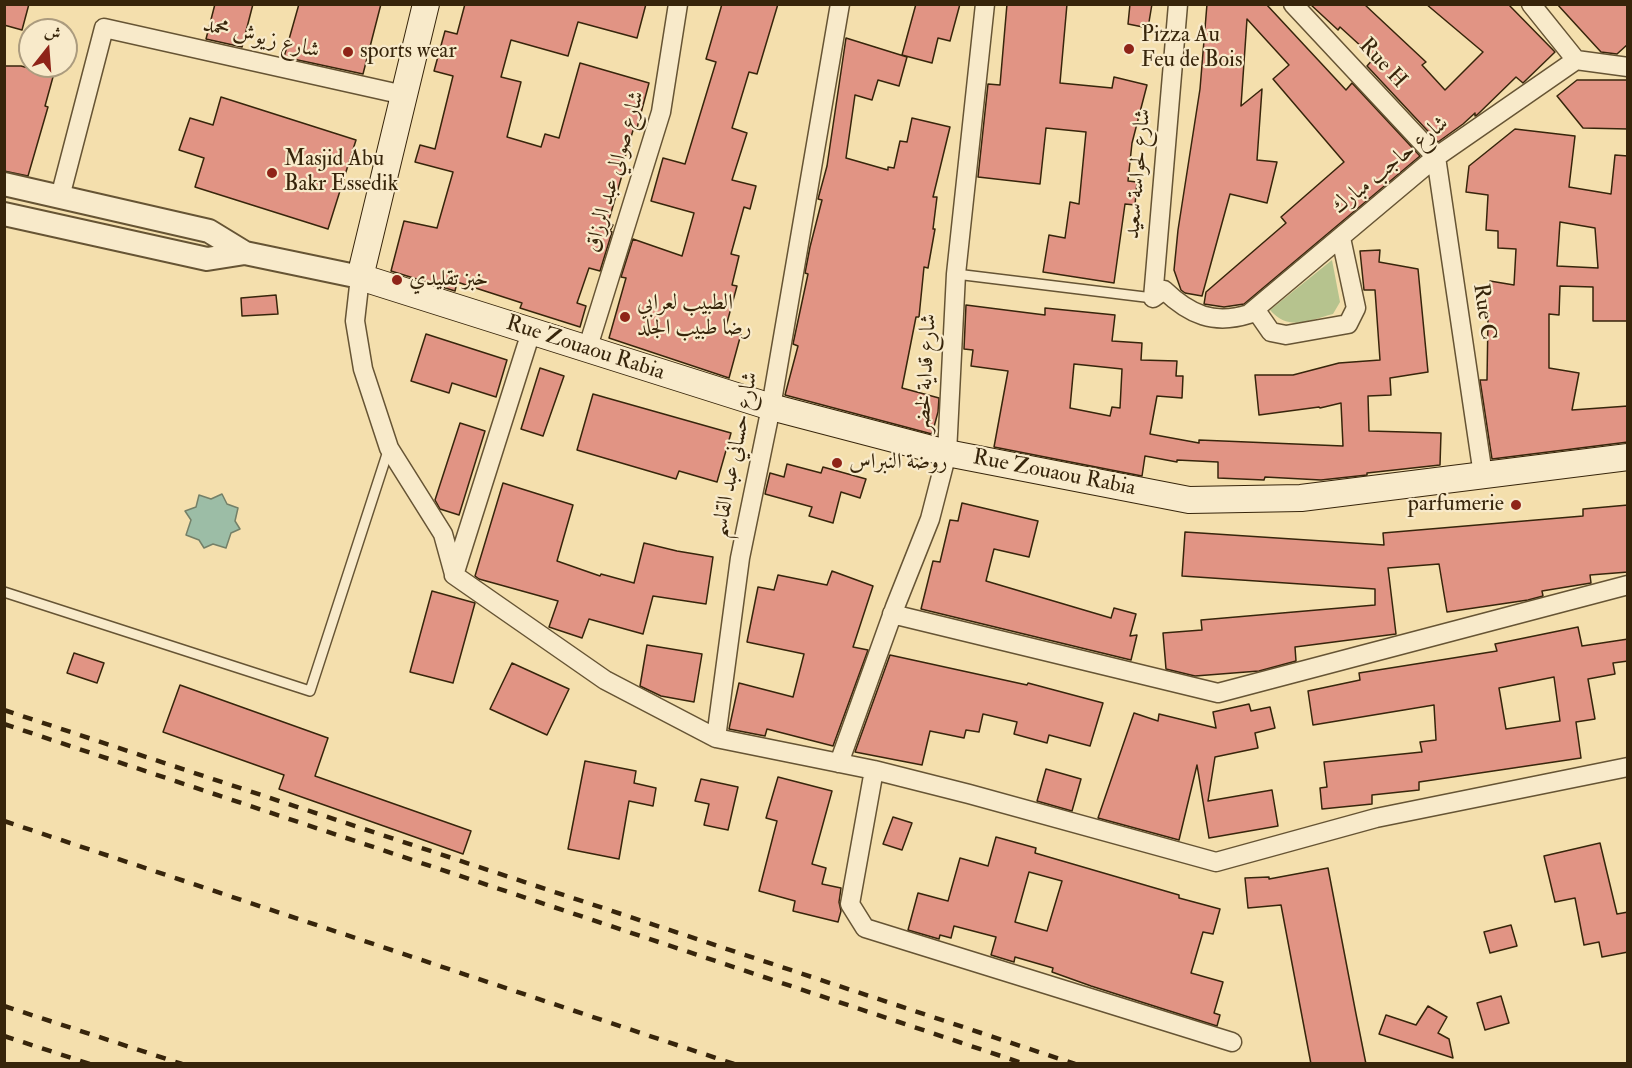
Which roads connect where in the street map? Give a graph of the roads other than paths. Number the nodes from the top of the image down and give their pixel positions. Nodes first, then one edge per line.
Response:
1 (426, 4) edge
2 (678, 4) edge
3 (840, 4) edge
4 (985, 4) edge
5 (1178, 4) edge
6 (1293, 4) edge
7 (1531, 4) edge
8 (1576, 60) junction
9 (1628, 67) edge
10 (404, 96) junction
11 (1436, 156) junction
12 (4, 184) edge
13 (60, 198) junction
14 (4, 214) edge
15 (1341, 238) junction
16 (245, 252) junction
17 (956, 274) junction
18 (360, 277) junction
19 (1153, 298) junction
20 (1255, 309) junction
21 (531, 332) junction
22 (587, 350) junction
23 (771, 407) junction
24 (389, 448) junction
25 (947, 453) junction
26 (1628, 457) edge
27 (1483, 475) junction
28 (454, 575) junction
29 (1628, 585) edge
30 (4, 592) edge
31 (892, 614) junction
32 (716, 738) junction
33 (838, 763) junction
34 (1628, 767) edge
35 (874, 770) junction
36 (1232, 1042) dead end

1 - 10 main road
2 - 22 street, شارع صوالي عبد الرزاق
3 - 23 street, شارع حساني عبد القاسم
4 - 17 street, شارع قداية لخضر
5 - 19 street, شارع لحواسة سعيد
6 - 11 street, Rue H
7 - 8 street
8 - 9 street
8 - 11 street, شارع حاجب مبارك
10 - 13 street, شارع زيوش محمد
10 - 18 main road
11 - 15 street, شارع حاجب مبارك
11 - 27 street, Rue C
12 - 13 street
13 - 16 street
14 - 16 street
15 - 20 street, شارع حاجب مبارك
15 - 20 street
16 - 18 street
17 - 19 lane
17 - 25 street, شارع قداية لخضر
18 - 21 main road, Rue Zouaou Rabia
18 - 24 street
19 - 20 street, شارع حاجب مبارك
21 - 22 main road, Rue Zouaou Rabia
21 - 28 street
22 - 23 main road, Rue Zouaou Rabia
23 - 25 main road, Rue Zouaou Rabia
23 - 32 street, شارع حساني عبد القاسم
24 - 28 street
24 - 30 lane
25 - 27 main road, Rue Zouaou Rabia
25 - 31 street, شارع قداية لخضر
26 - 27 main road, Rue Zouaou Rabia
28 - 32 street
29 - 31 street
31 - 33 street, شارع قداية لخضر
32 - 33 street
33 - 35 street
34 - 35 street
35 - 36 street

